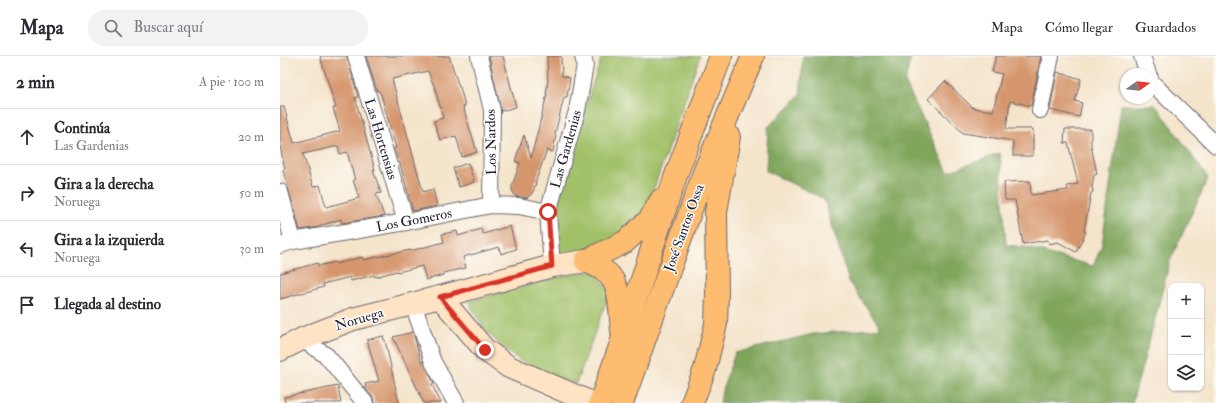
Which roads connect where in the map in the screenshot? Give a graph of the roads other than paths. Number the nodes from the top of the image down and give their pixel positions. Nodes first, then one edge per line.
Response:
1 (356, 56) edge
2 (479, 56) edge
3 (583, 56) edge
4 (722, 56) edge
5 (1051, 56) edge
6 (1142, 56) edge
7 (752, 59) edge
8 (1146, 68) edge
9 (1156, 87) edge
10 (1040, 110) dead end
11 (1216, 145) edge
12 (675, 178) junction
13 (280, 192) edge
14 (491, 205) junction
15 (548, 212) junction
16 (406, 222) junction
17 (287, 243) edge
18 (586, 261) junction
19 (552, 266) junction
20 (440, 297) junction
21 (413, 304) junction
22 (302, 338) junction
23 (623, 338) junction
24 (280, 350) edge
25 (584, 400) edge
26 (365, 403) edge
27 (456, 403) edge
28 (600, 403) edge
29 (622, 403) edge
30 (692, 403) edge

1 - 16 street, Las Hortensias
2 - 14 street, Los Nardos
3 - 15 street, Las Gardenias
4 - 12 highway, José Santos Ossa
5 - 10 street
6 - 8 street
7 - 29 highway, José Santos Ossa
7 - 30 highway
9 - 11 street
12 - 18 highway
12 - 23 highway, José Santos Ossa
13 - 17 street
14 - 15 street, Los Gomeros
14 - 16 street, Los Gomeros
15 - 19 street, Las Gardenias
16 - 17 street, Los Gomeros
18 - 19 main road, Noruega
18 - 23 highway
19 - 20 main road, Noruega
20 - 21 main road, Noruega
20 - 25 main road
21 - 22 main road, Noruega
21 - 27 street
22 - 24 main road, Noruega
22 - 26 street
23 - 28 highway, José Santos Ossa

